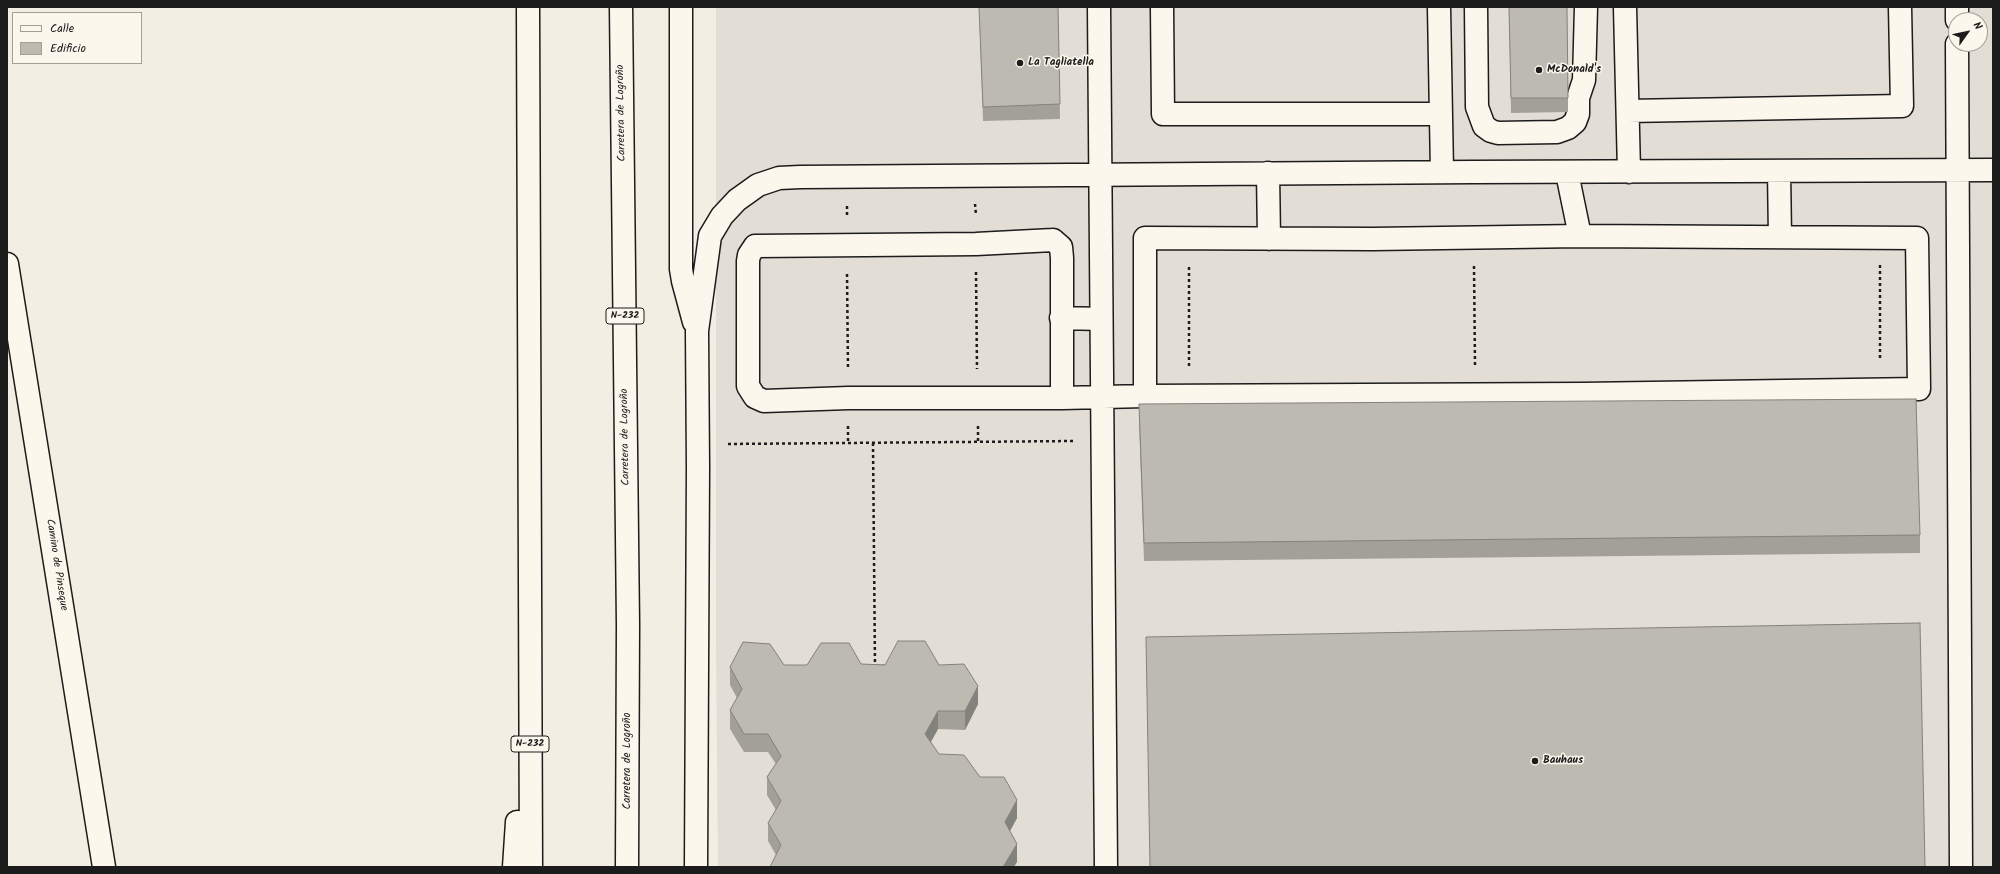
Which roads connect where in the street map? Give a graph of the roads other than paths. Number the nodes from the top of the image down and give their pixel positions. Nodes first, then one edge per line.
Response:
1 (528, 7) edge
2 (621, 7) edge
3 (681, 7) edge
4 (1099, 7) edge
5 (1162, 7) edge
6 (1439, 7) edge
7 (1476, 7) edge
8 (1586, 7) edge
9 (1625, 7) edge
10 (1900, 7) edge
11 (1957, 52) edge
12 (1628, 111) junction
13 (1441, 114) junction
14 (1958, 170) junction
15 (1993, 170) edge
16 (1780, 171) junction
17 (1442, 172) junction
18 (1566, 172) junction
19 (1629, 172) junction
20 (1268, 173) junction
21 (1099, 174) junction
22 (1580, 236) junction
23 (1780, 237) junction
24 (1269, 239) junction
25 (7, 264) edge
26 (1062, 318) junction
27 (1100, 319) junction
28 (697, 331) junction
29 (1101, 396) junction
30 (1145, 396) junction
31 (1062, 398) junction
32 (530, 621) junction
33 (628, 625) junction
34 (104, 867) edge
35 (514, 867) edge
36 (531, 867) edge
37 (627, 867) edge
38 (637, 867) edge
39 (696, 867) edge
40 (1106, 867) edge
41 (1961, 867) edge

1 - 32 main road, N-232
2 - 33 main road, Carretera de Logroño / N-232
3 - 28 main road
4 - 21 main road
5 - 13 main road
6 - 13 main road
7 - 8 main road
9 - 12 main road
10 - 12 main road
11 - 14 main road
12 - 19 main road
13 - 17 main road
14 - 15 main road
14 - 16 main road
14 - 41 main road
16 - 19 main road
16 - 23 main road
17 - 18 main road
17 - 20 main road
18 - 19 main road
18 - 22 main road
20 - 21 main road
20 - 24 main road
21 - 27 main road
21 - 28 main road
22 - 23 main road
22 - 24 main road
23 - 30 main road
24 - 30 main road
25 - 34 main road, Camino de Pinseque
26 - 27 main road
26 - 31 main road
26 - 31 main road
27 - 29 main road
28 - 39 main road
29 - 30 main road
29 - 31 main road
29 - 40 main road
32 - 35 main road
32 - 36 main road, N-232
33 - 37 main road, Carretera de Logroño / N-232
33 - 38 main road

